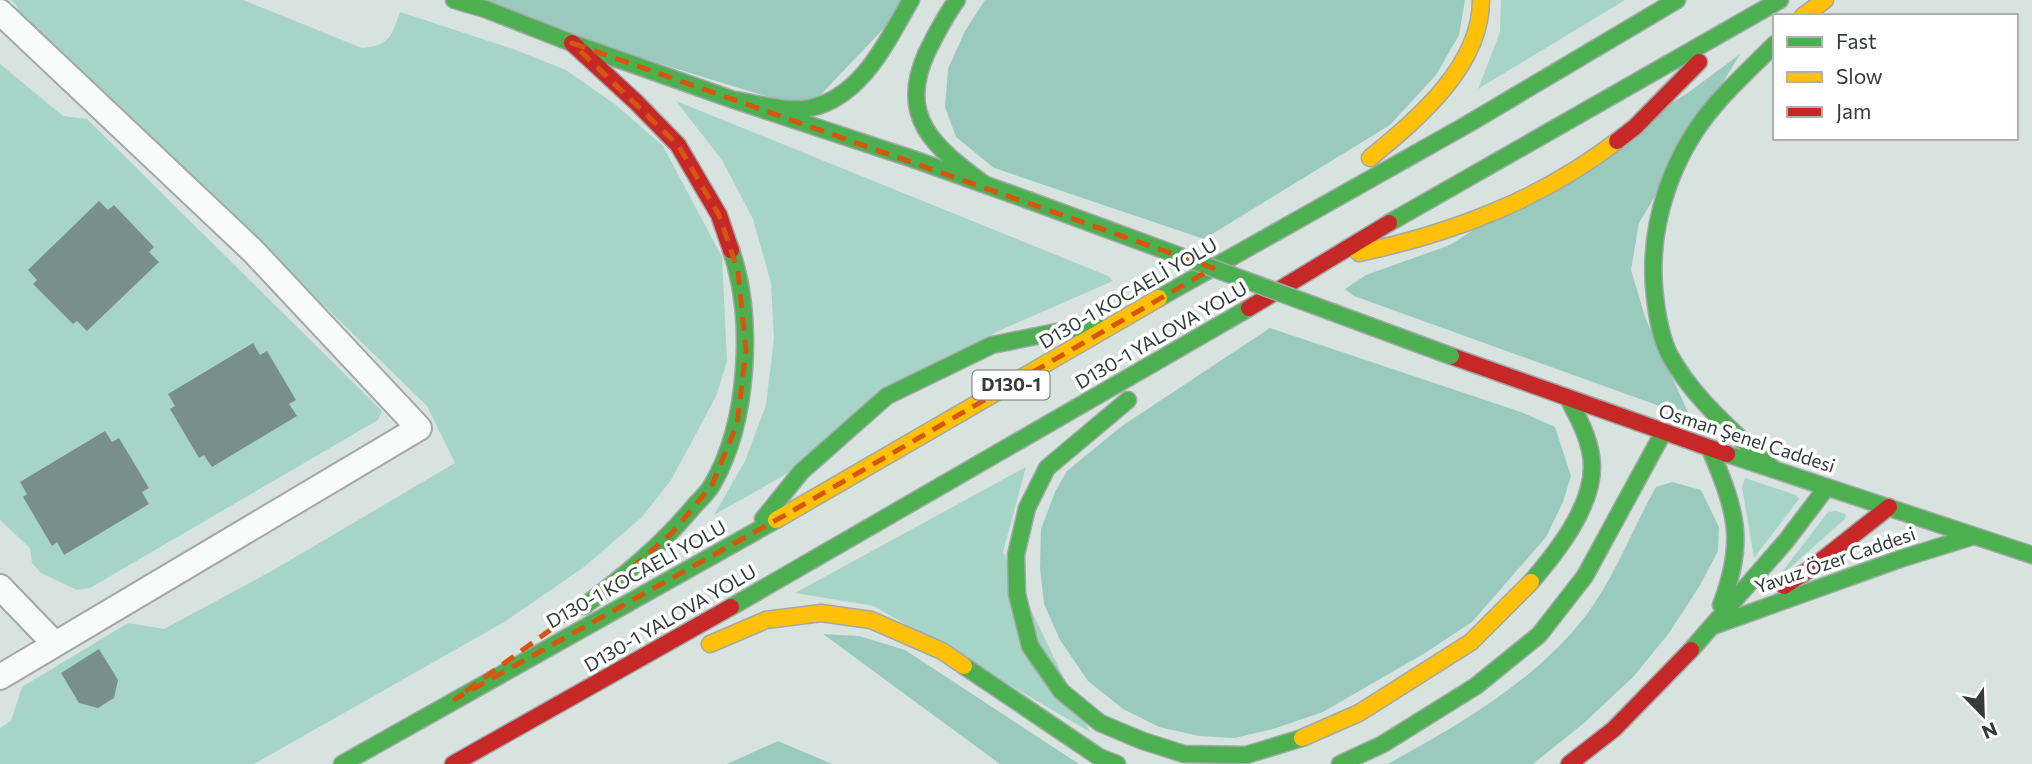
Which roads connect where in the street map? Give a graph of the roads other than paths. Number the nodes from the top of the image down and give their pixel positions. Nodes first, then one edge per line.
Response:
1 (454, 0) edge
2 (503, 0) edge
3 (911, 0) edge
4 (957, 0) edge
5 (1481, 0) edge
6 (1677, 0) edge
7 (1780, 0) edge
8 (1825, 0) edge
9 (485, 9) junction
10 (0, 12) edge
11 (1806, 14) edge
12 (1740, 23) junction
13 (572, 43) junction
14 (1773, 46) edge
15 (734, 100) junction
16 (984, 184) junction
17 (1291, 222) junction
18 (1329, 259) junction
19 (1129, 317) junction
20 (1209, 332) junction
21 (1569, 400) junction
22 (1663, 433) junction
23 (1710, 449) junction
24 (1772, 468) junction
25 (1827, 487) junction
26 (1889, 508) junction
27 (752, 534) junction
28 (1974, 536) junction
29 (2032, 555) edge
30 (0, 587) edge
31 (1710, 627) junction
32 (55, 644) junction
33 (694, 652) dead end
34 (0, 677) edge
35 (456, 699) junction
36 (342, 764) edge
37 (453, 764) edge
38 (1116, 764) edge
39 (1340, 764) edge
40 (1569, 764) edge

1 - 9 main road
2 - 9 main road
3 - 15 main road
4 - 16 main road
5 - 17 main road
6 - 17 main road, D130-1 KOCAELİ YOLU / D130-1
7 - 12 main road, D130-1 YALOVA YOLU / D130-1
8 - 11 main road
9 - 13 main road
10 - 32 street
12 - 18 main road, D130-1 YALOVA YOLU / D130-1
12 - 18 main road
13 - 15 main road
13 - 35 main road
14 - 24 main road
15 - 16 main road
16 - 21 main road, Osman Şenel Caddesi, bridge
17 - 19 main road, D130-1 KOCAELİ YOLU / D130-1
18 - 20 main road, D130-1 YALOVA YOLU / D130-1
19 - 27 main road, D130-1 KOCAELİ YOLU / D130-1
19 - 27 main road
20 - 21 main road
20 - 37 main road, D130-1 YALOVA YOLU / D130-1
21 - 22 main road, Osman Şenel Caddesi
22 - 23 main road, Osman Şenel Caddesi
22 - 39 main road
23 - 24 main road, Osman Şenel Caddesi
23 - 31 main road, Yavuz Özer Caddesi
24 - 25 main road, Osman Şenel Caddesi
25 - 26 main road, Osman Şenel Caddesi
25 - 31 main road, Yavuz Özer Caddesi
26 - 28 main road, Osman Şenel Caddesi
26 - 31 main road, Yavuz Özer Caddesi
27 - 35 main road, D130-1 KOCAELİ YOLU / D130-1
28 - 29 main road, Osman Şenel Caddesi
28 - 31 main road, Yavuz Özer Caddesi
30 - 32 street
31 - 40 main road, Yavuz Özer Caddesi
32 - 34 street
33 - 38 main road
35 - 36 main road, D130-1 KOCAELİ YOLU / D130-1

